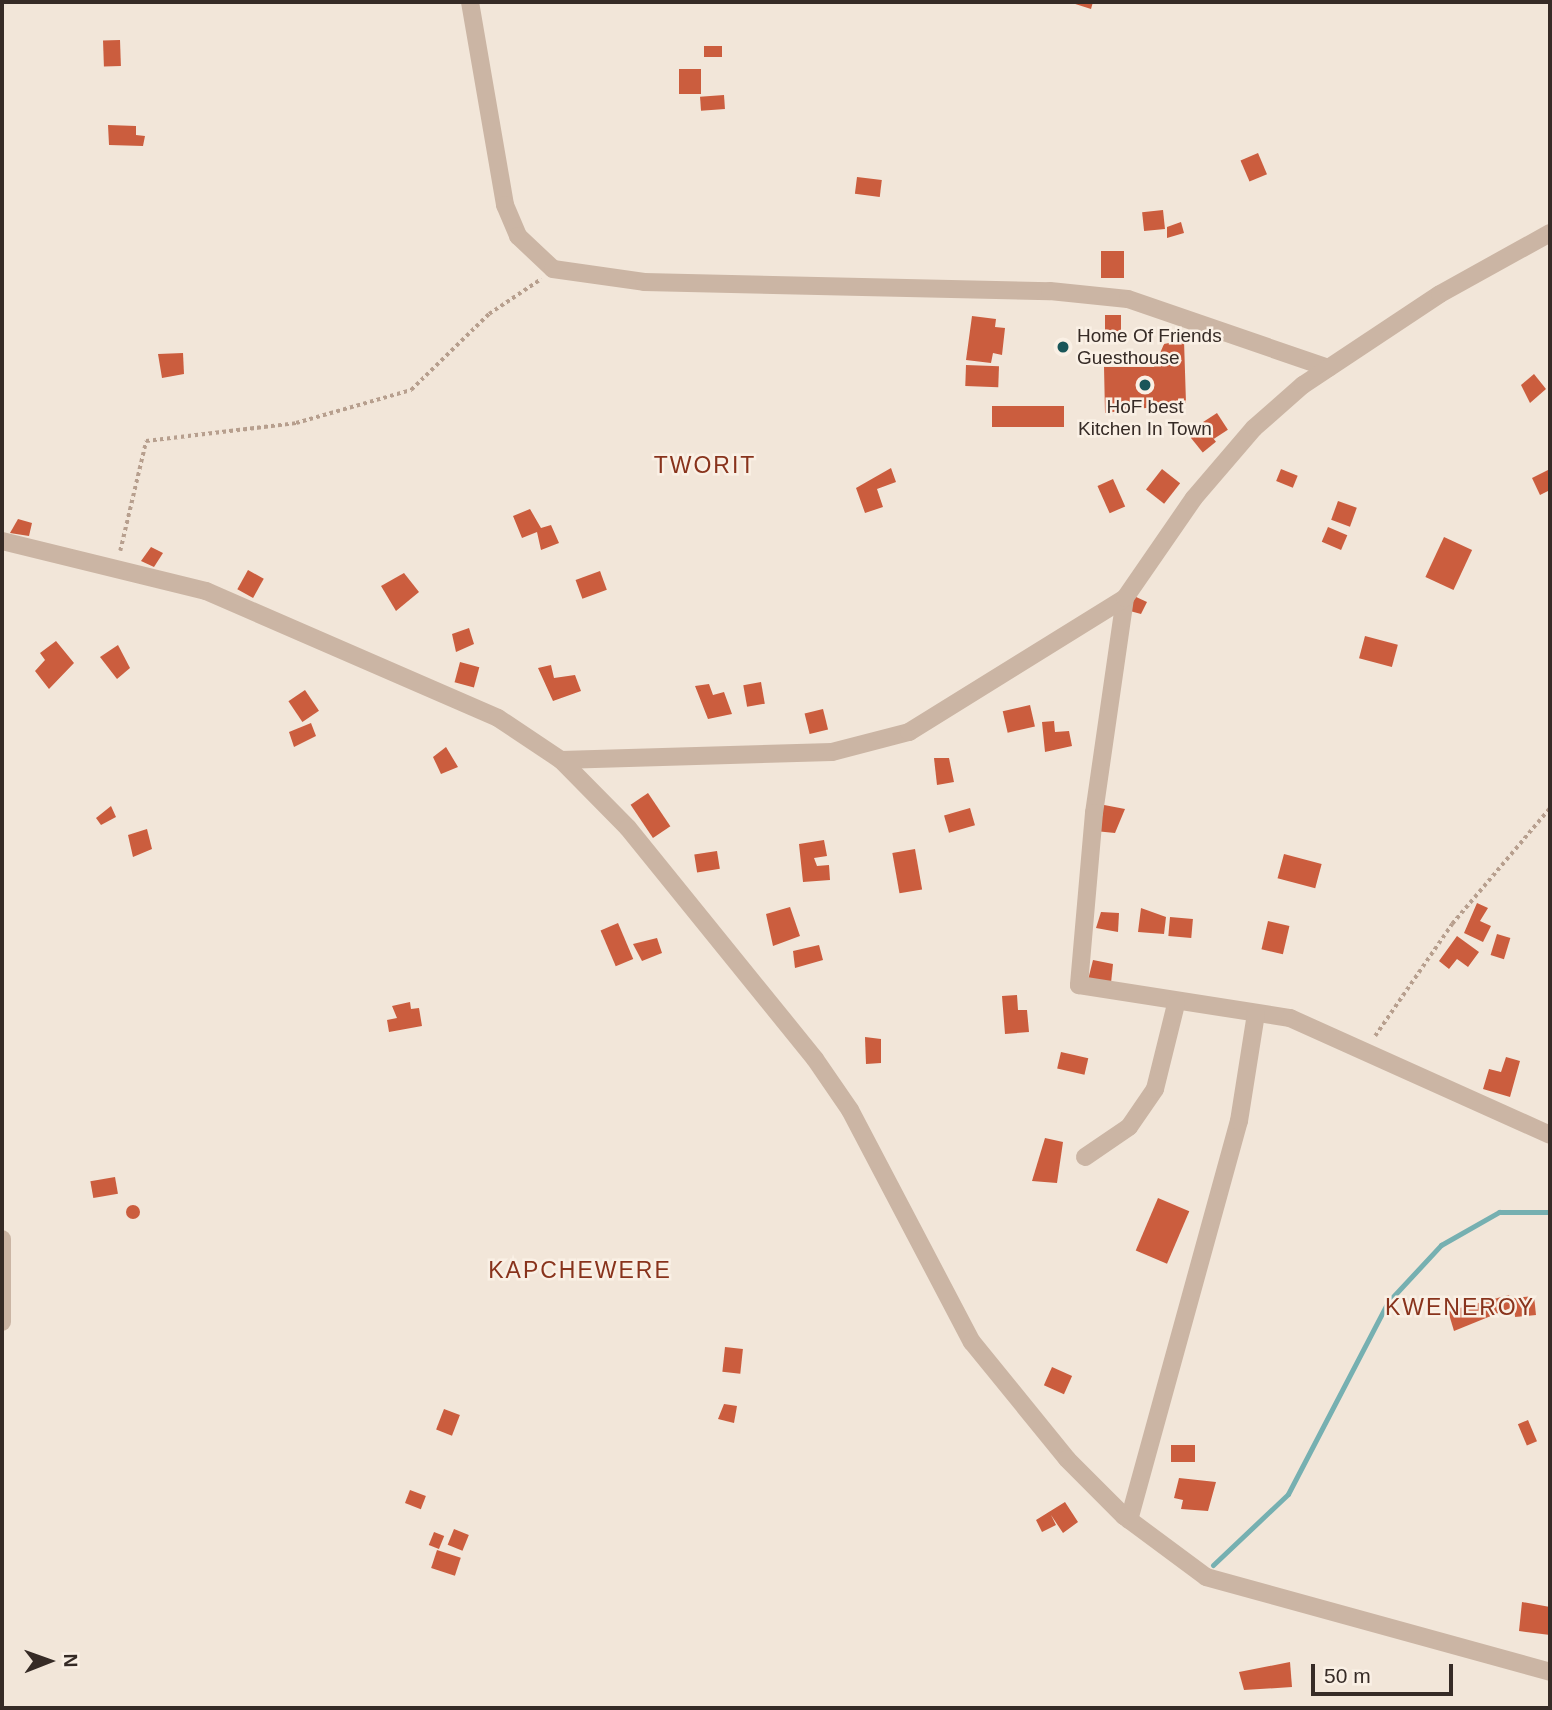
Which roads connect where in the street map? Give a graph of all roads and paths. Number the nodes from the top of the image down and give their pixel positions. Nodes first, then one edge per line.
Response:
1 (470, 2) edge
2 (1550, 233) edge
3 (553, 269) junction
4 (1328, 368) junction
5 (2, 541) edge
6 (117, 567) junction
7 (1125, 598) junction
8 (561, 760) junction
9 (1550, 808) edge
10 (1176, 1004) junction
11 (1256, 1014) junction
12 (1365, 1050) junction
13 (1550, 1135) edge
14 (1085, 1157) dead end
15 (2, 1239) edge
16 (2, 1322) edge
17 (1129, 1520) junction
18 (1550, 1672) edge

1 - 3 street
2 - 4 street
3 - 4 street
3 - 6 path
4 - 7 street
5 - 6 street
6 - 8 street
7 - 8 street
7 - 10 street
8 - 17 street
9 - 12 path
10 - 11 street
10 - 14 street
11 - 12 street
11 - 17 street
12 - 13 street
15 - 16 street
17 - 18 street

